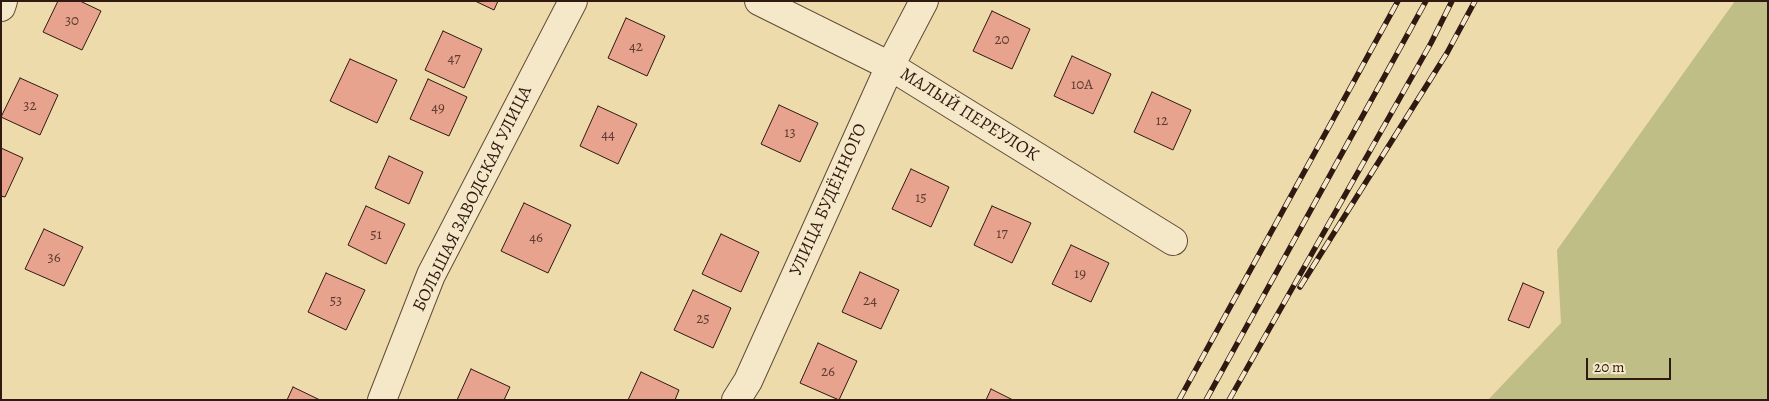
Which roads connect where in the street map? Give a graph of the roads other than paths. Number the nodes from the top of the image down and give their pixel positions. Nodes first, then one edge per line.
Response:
1 (4, 1) edge
2 (573, 1) edge
3 (759, 1) edge
4 (924, 1) edge
5 (1, 7) edge
6 (890, 66) junction
7 (1173, 241) dead end
8 (382, 400) edge
9 (736, 400) edge

1 - 5 street
2 - 8 street, БОЛЬШАЯ ЗАВОДСКАЯ УЛИЦА
3 - 6 street, МАЛЫЙ ПЕРЕУЛОК
4 - 6 street, УЛИЦА БУДЁННОГО
6 - 7 street, МАЛЫЙ ПЕРЕУЛОК
6 - 9 street, УЛИЦА БУДЁННОГО

